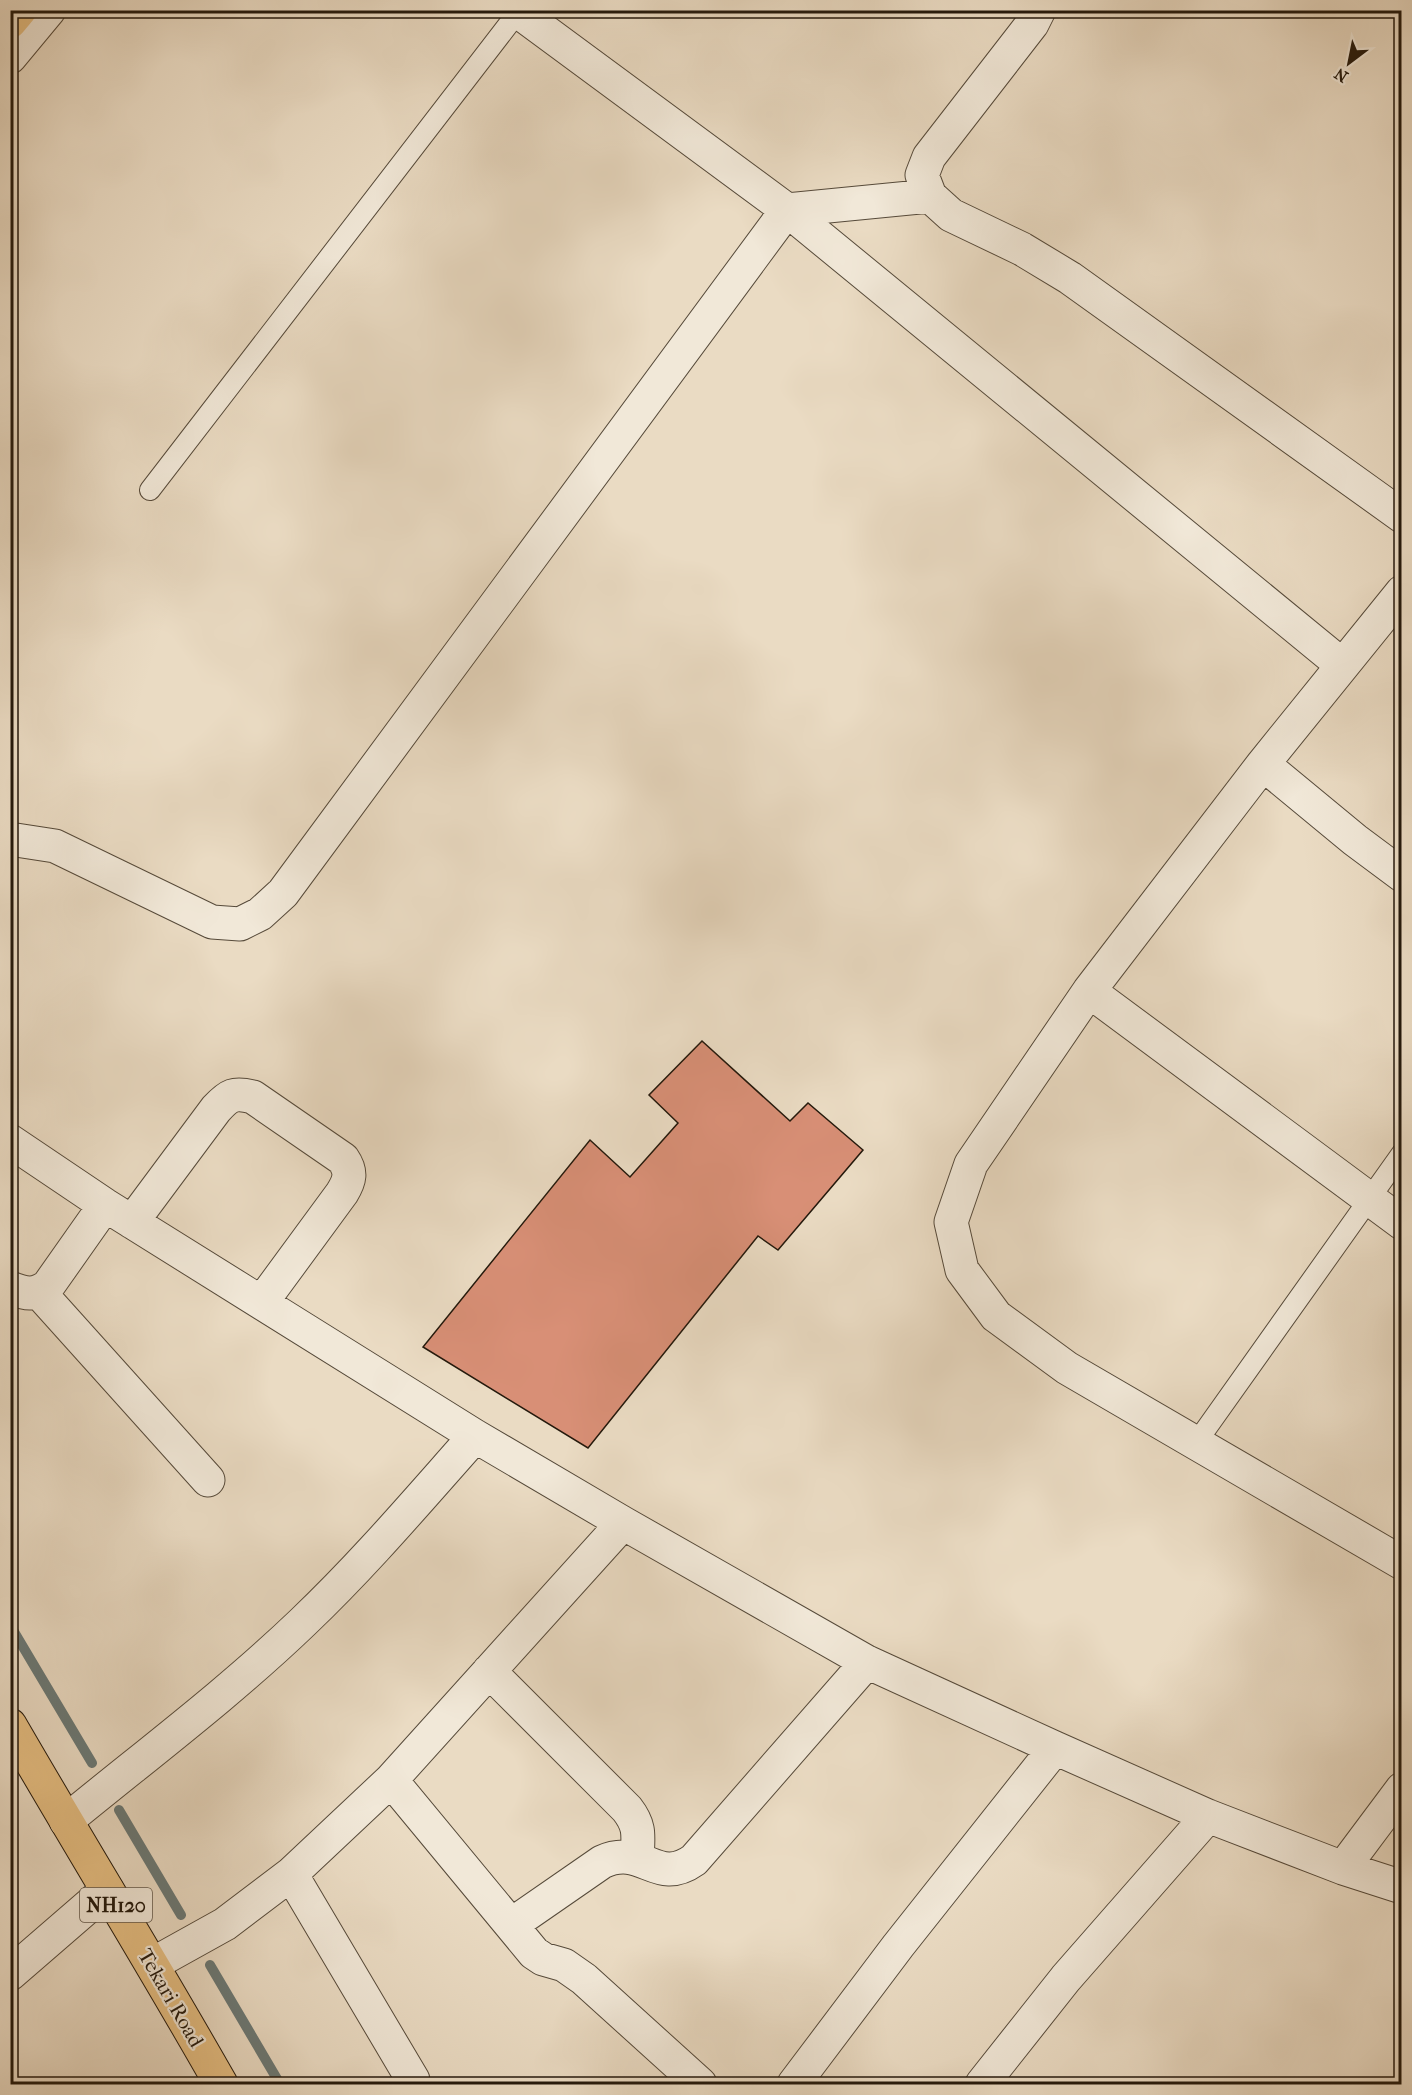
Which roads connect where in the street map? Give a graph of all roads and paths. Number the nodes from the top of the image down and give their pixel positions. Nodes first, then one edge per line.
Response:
1 (20, 10) edge
2 (49, 10) edge
3 (1039, 10) edge
4 (517, 11) edge
5 (10, 22) edge
6 (10, 57) edge
7 (930, 196) junction
8 (787, 210) junction
9 (150, 490) dead end
10 (1401, 516) edge
11 (1401, 592) edge
12 (1342, 665) junction
13 (1263, 764) junction
14 (10, 842) edge
15 (1401, 875) edge
16 (1089, 991) junction
17 (10, 1141) edge
18 (1401, 1153) edge
19 (1370, 1199) junction
20 (105, 1205) junction
21 (132, 1222) junction
22 (1401, 1223) edge
23 (25, 1290) edge
24 (262, 1302) junction
25 (476, 1436) junction
26 (1196, 1443) junction
27 (208, 1480) dead end
28 (623, 1523) junction
29 (1401, 1563) edge
30 (867, 1662) junction
31 (489, 1671) junction
32 (10, 1725) edge
33 (1055, 1749) junction
34 (391, 1780) junction
35 (1401, 1789) edge
36 (1208, 1816) junction
37 (66, 1821) junction
38 (638, 1859) junction
39 (1343, 1868) junction
40 (291, 1874) junction
41 (1401, 1887) edge
42 (107, 1890) junction
43 (511, 1925) junction
44 (153, 1964) junction
45 (10, 1974) edge
46 (412, 2080) dead end
47 (221, 2085) edge
48 (700, 2085) edge
49 (794, 2085) edge
50 (982, 2085) edge

1 - 5 highway
2 - 6 street
3 - 7 street
4 - 8 street
4 - 9 lane
7 - 8 street
7 - 10 street
8 - 12 street
8 - 14 street
11 - 12 street
12 - 13 street
13 - 15 street
13 - 16 street
16 - 19 street
16 - 26 street
17 - 20 street
18 - 19 lane
19 - 22 street
19 - 26 lane
20 - 21 street
20 - 23 street
21 - 24 street
21 - 24 street
23 - 27 street
24 - 25 street
25 - 28 street
25 - 37 street
26 - 29 street
28 - 30 street
28 - 31 street
30 - 33 street
30 - 38 street
31 - 34 street
31 - 38 street
32 - 37 highway, Tekari Road / NH120
33 - 36 street
33 - 49 street
34 - 40 street
34 - 43 street
35 - 39 street
36 - 39 street
36 - 50 street
37 - 42 highway, Tekari Road / NH120
38 - 43 street
39 - 41 street
40 - 44 street
40 - 46 street
42 - 44 highway, Tekari Road / NH120
42 - 45 street
43 - 48 street
44 - 47 highway, Tekari Road / NH120

